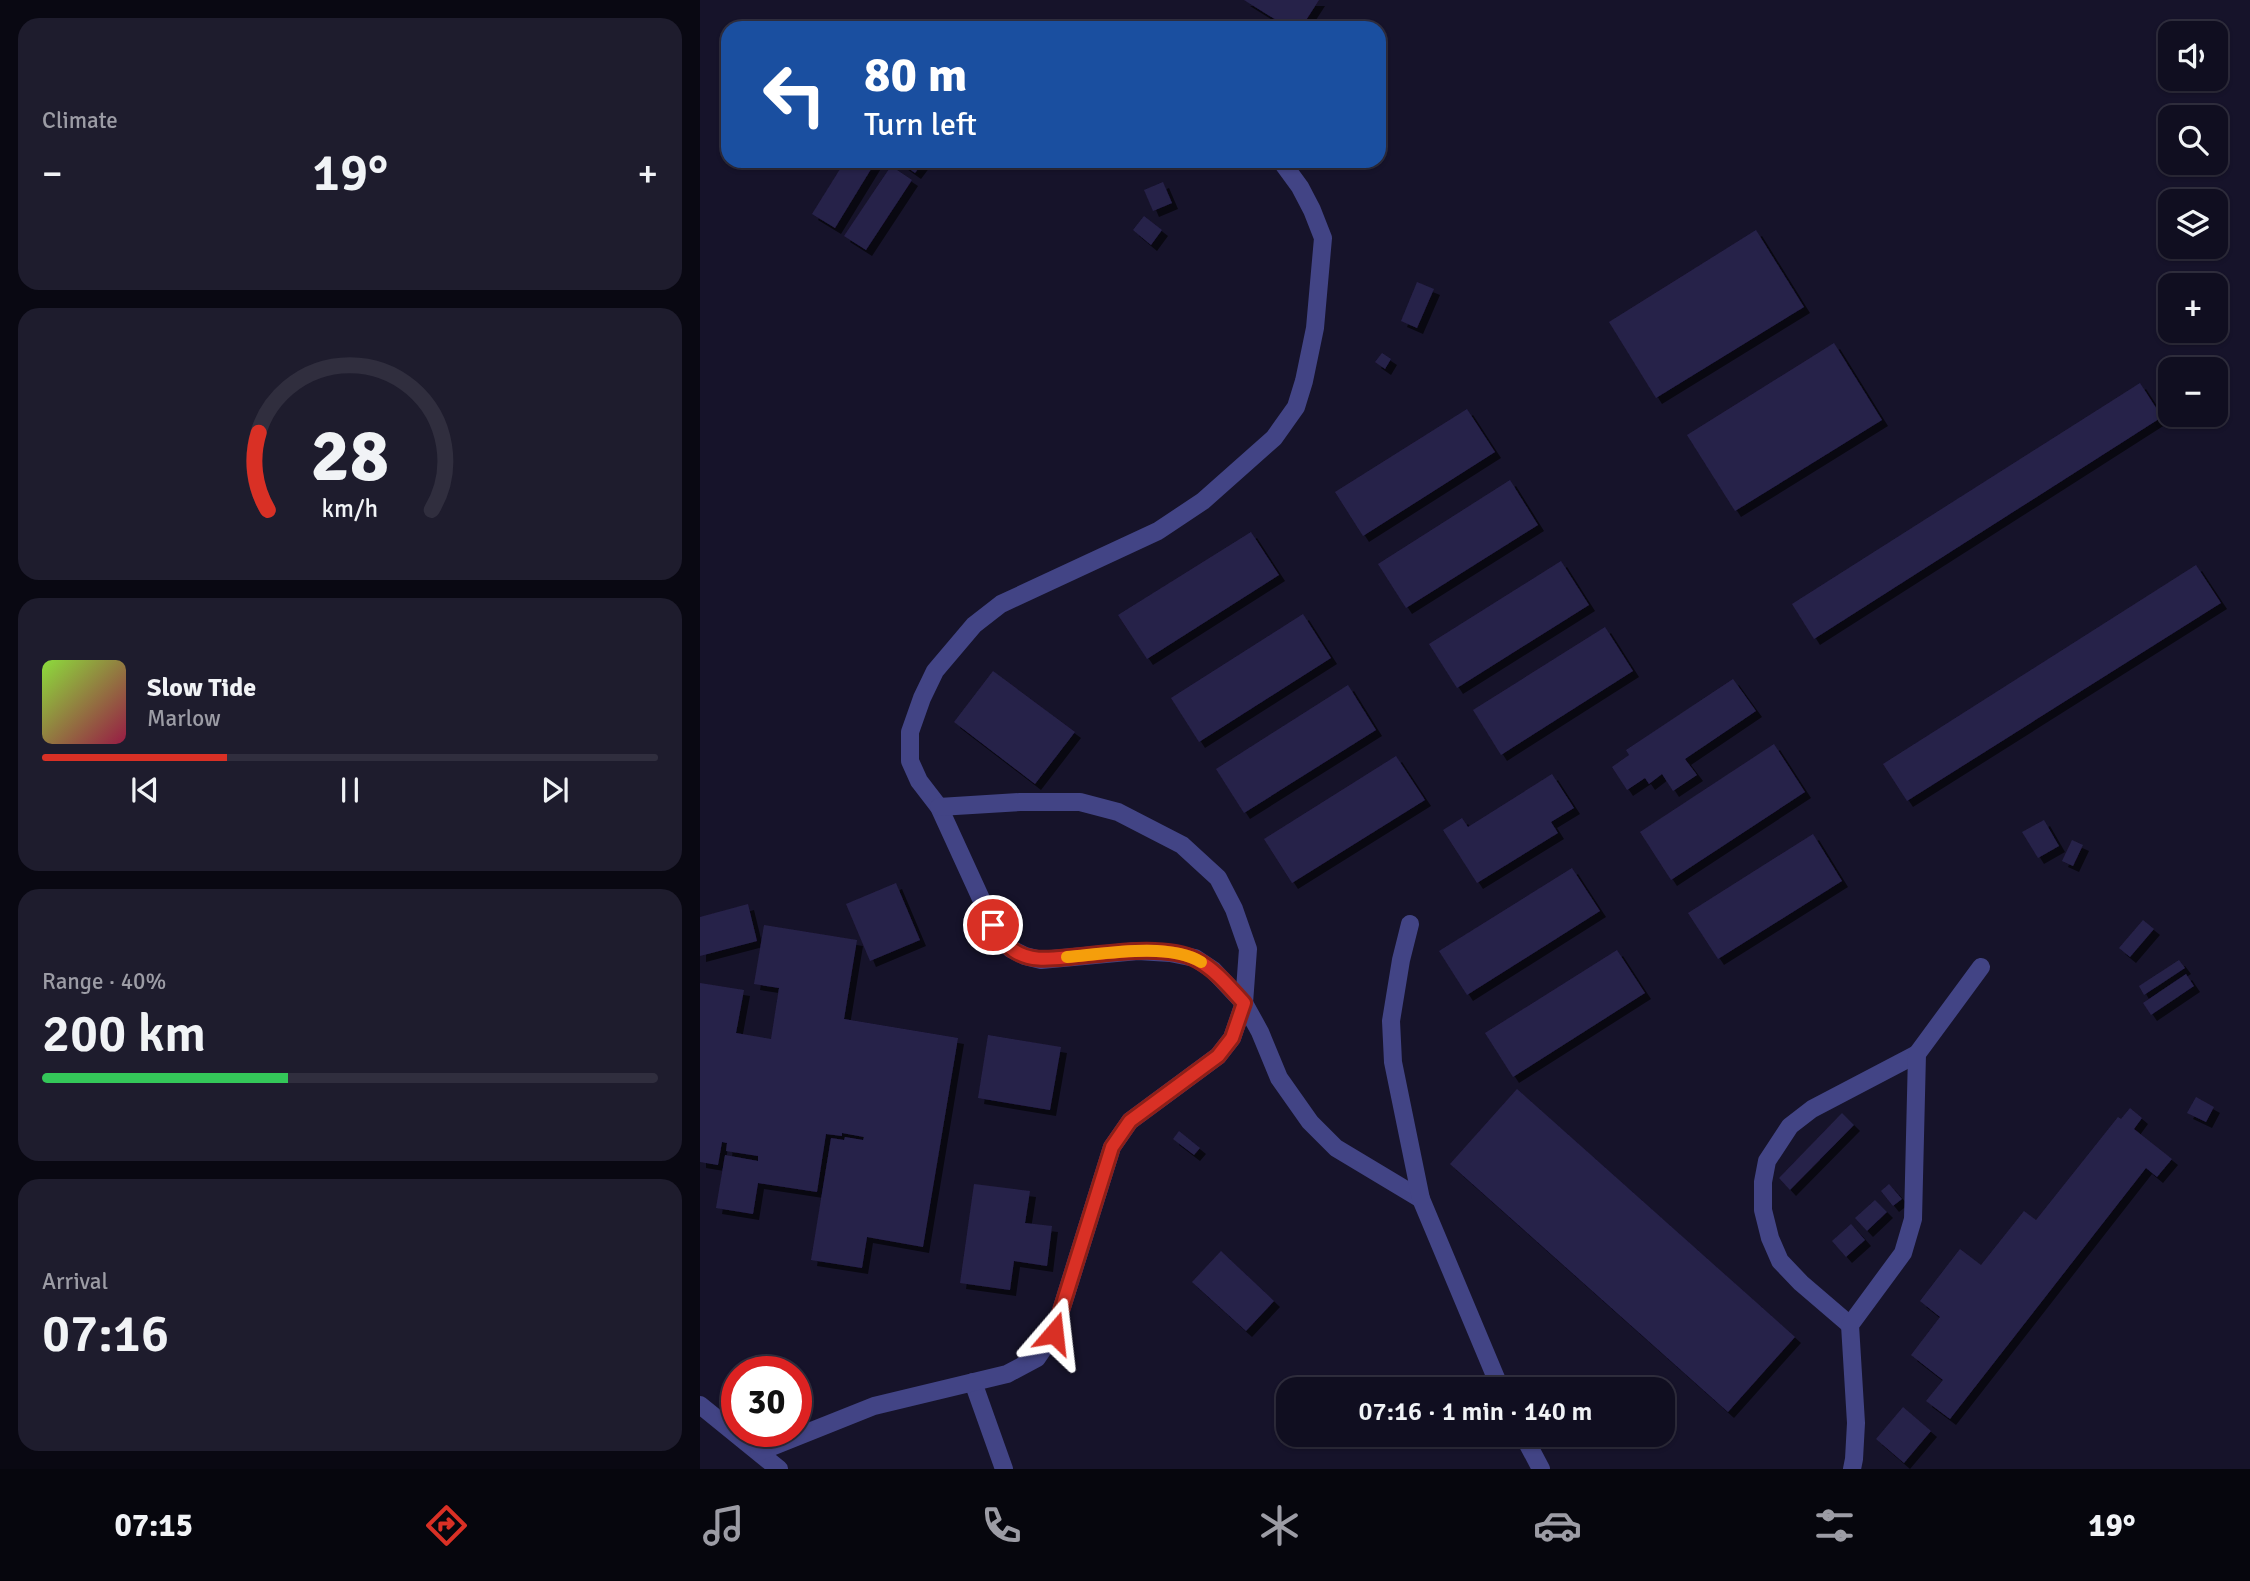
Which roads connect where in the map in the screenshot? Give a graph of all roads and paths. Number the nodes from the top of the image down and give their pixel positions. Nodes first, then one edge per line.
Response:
1 (1286, 168) edge
2 (939, 807) junction
3 (1410, 924) dead end
4 (1981, 967) dead end
5 (1244, 1003) junction
6 (1917, 1054) junction
7 (1421, 1199) junction
8 (1850, 1325) junction
9 (1496, 1377) edge
10 (973, 1382) junction
11 (700, 1405) edge
12 (1529, 1447) edge
13 (759, 1452) junction
14 (779, 1469) edge
15 (1004, 1469) edge
16 (1541, 1469) edge
17 (1852, 1469) edge

1 - 2 street
2 - 5 street
2 - 5 street
3 - 7 street
4 - 6 street
5 - 7 street
5 - 10 street
6 - 8 street
6 - 8 street
7 - 9 street
8 - 17 street
10 - 13 street
10 - 15 street
11 - 13 street
12 - 16 street
13 - 14 street

